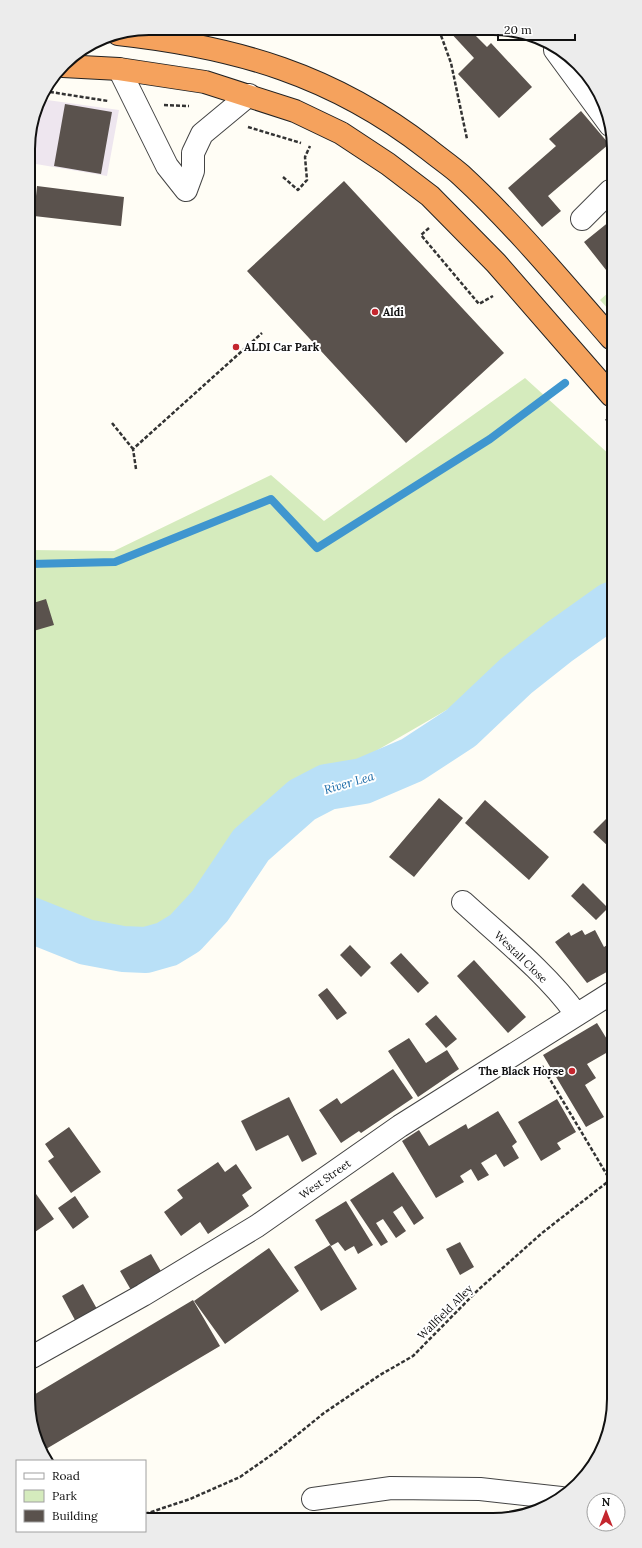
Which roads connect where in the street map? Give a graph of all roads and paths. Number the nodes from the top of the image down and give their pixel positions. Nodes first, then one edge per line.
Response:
1 (441, 35) edge
2 (136, 36) edge
3 (560, 57) edge
4 (71, 66) edge
5 (119, 69) junction
6 (50, 92) edge
7 (249, 95) junction
8 (137, 104) junction
9 (600, 111) edge
10 (222, 117) junction
11 (467, 139) dead end
12 (311, 145) junction
13 (318, 148) dead end
14 (283, 177) dead end
15 (607, 194) edge
16 (582, 219) dead end
17 (425, 222) dead end
18 (497, 294) dead end
19 (262, 333) dead end
20 (607, 333) edge
21 (606, 404) edge
22 (112, 423) dead end
23 (133, 449) junction
24 (136, 469) dead end
25 (463, 902) dead end
26 (607, 995) edge
27 (576, 1014) junction
28 (529, 1045) junction
29 (607, 1175) edge
30 (607, 1182) edge
31 (35, 1355) edge
32 (552, 1497) edge
33 (313, 1499) dead end
34 (148, 1513) edge

1 - 11 path
2 - 20 highway
3 - 9 street
4 - 5 highway
5 - 7 highway
5 - 8 street
6 - 8 path
7 - 10 street
7 - 21 highway
8 - 10 path
8 - 10 street
10 - 12 path
12 - 13 path
12 - 14 path
15 - 16 street
17 - 18 path
19 - 23 path
22 - 23 path
23 - 24 path
25 - 27 street, Westall Close
26 - 27 street, West Street
27 - 28 street, West Street
28 - 29 path, Wallfield Alley
28 - 31 street, West Street
30 - 34 path, Wallfield Alley
32 - 33 street

